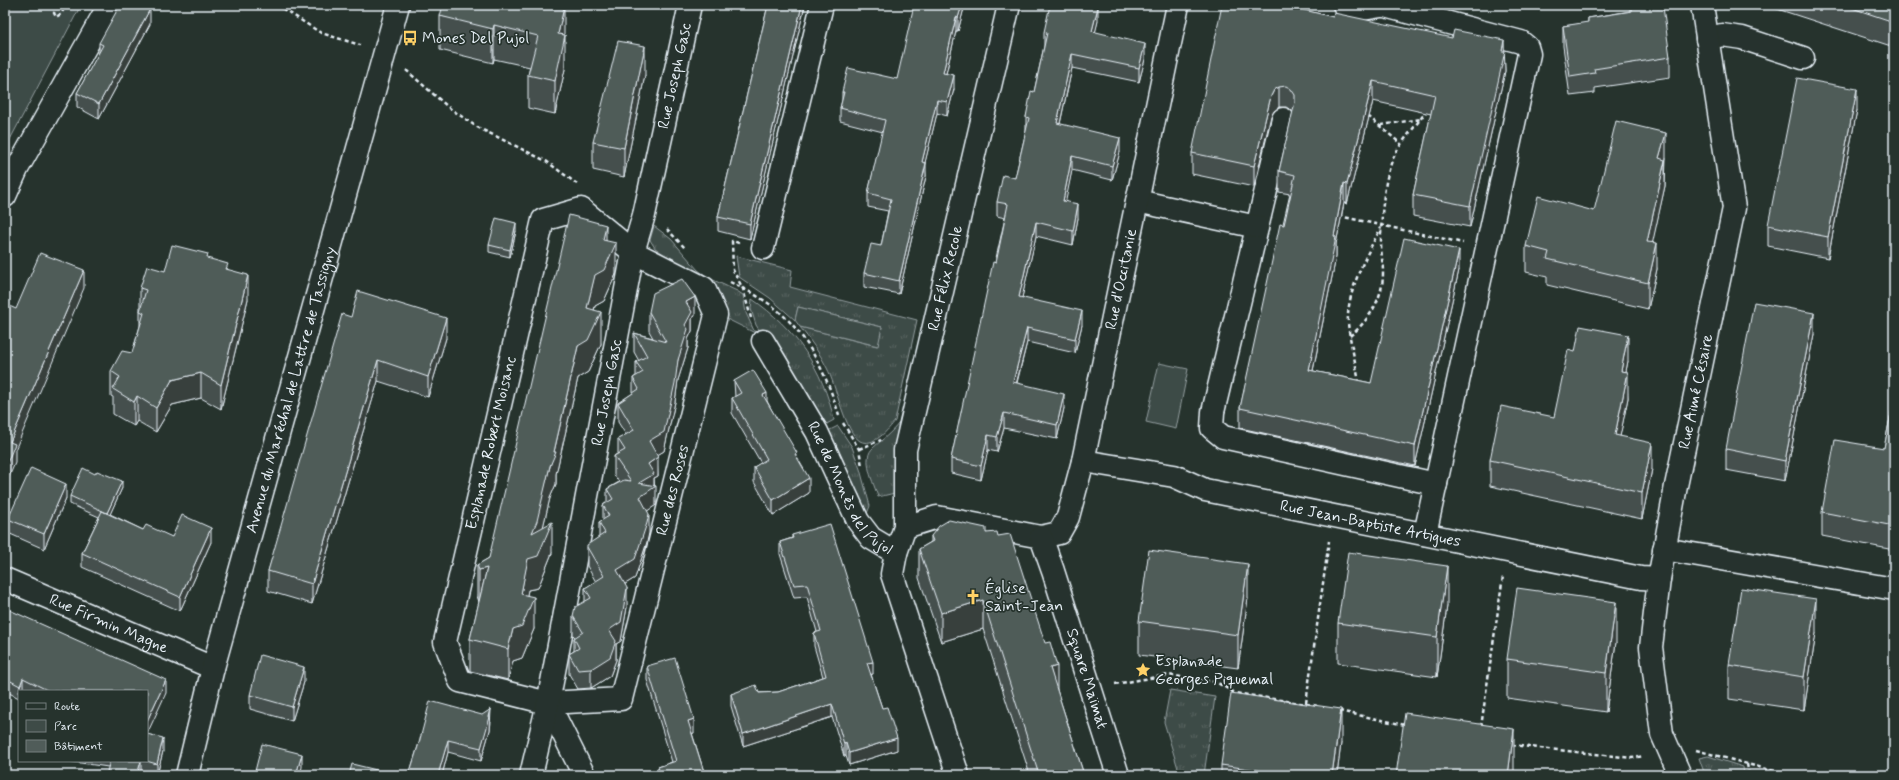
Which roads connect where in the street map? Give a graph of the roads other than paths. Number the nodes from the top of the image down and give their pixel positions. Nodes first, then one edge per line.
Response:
1 (106, 5) edge
2 (398, 5) edge
3 (690, 5) edge
4 (822, 5) edge
5 (1009, 5) edge
6 (1178, 5) edge
7 (1344, 5) edge
8 (1702, 5) edge
9 (1381, 6) edge
10 (1707, 39) junction
11 (1803, 58) dead end
12 (1283, 119) dead end
13 (5, 196) edge
14 (1137, 201) junction
15 (1258, 227) junction
16 (763, 248) road end
17 (633, 252) junction
18 (763, 341) road end
19 (1083, 461) junction
20 (1436, 484) junction
21 (905, 527) junction
22 (1425, 534) junction
23 (1041, 537) junction
24 (1664, 550) junction
25 (896, 553) junction
26 (1659, 579) junction
27 (5, 580) edge
28 (1894, 589) edge
29 (212, 668) junction
30 (548, 703) junction
31 (187, 775) edge
32 (531, 775) edge
33 (584, 775) edge
34 (958, 775) edge
35 (1118, 775) edge
36 (1680, 775) edge

1 - 13 street
2 - 29 street, Avenue du Maréchal de Lattre de Tassigny
3 - 17 street, Rue Joseph Gasc
4 - 16 street
5 - 21 street, Rue Félix Recole
6 - 14 street, Rue d'Occitanie
7 - 9 street
8 - 10 street, Rue Aimé Césaire
9 - 20 street
10 - 11 street
10 - 24 street, Rue Aimé Césaire
12 - 15 street
14 - 15 street
14 - 19 street, Rue d'Occitanie
15 - 20 street
17 - 30 street, Rue Joseph Gasc
17 - 30 street, Rue des Roses
17 - 30 street, Esplanade Robert Moisanc
18 - 25 street, Rue de Monès del Pujol
19 - 22 street, Rue Jean-Baptiste Artigues
19 - 23 street, Rue d'Occitanie
20 - 22 street
21 - 23 street
21 - 25 street, Rue Félix Recole
22 - 26 street, Rue Jean-Baptiste Artigues
23 - 35 street, Square Maïmat
24 - 26 street, Rue Aimé Césaire
24 - 28 street
25 - 34 street, Rue de Monès del Pujol
26 - 36 street, Rue Aimé Césaire
27 - 29 street, Rue Firmin Magne
29 - 31 street, Avenue du Maréchal de Lattre de Tassigny
30 - 32 street, Rue Joseph Gasc
30 - 33 street

